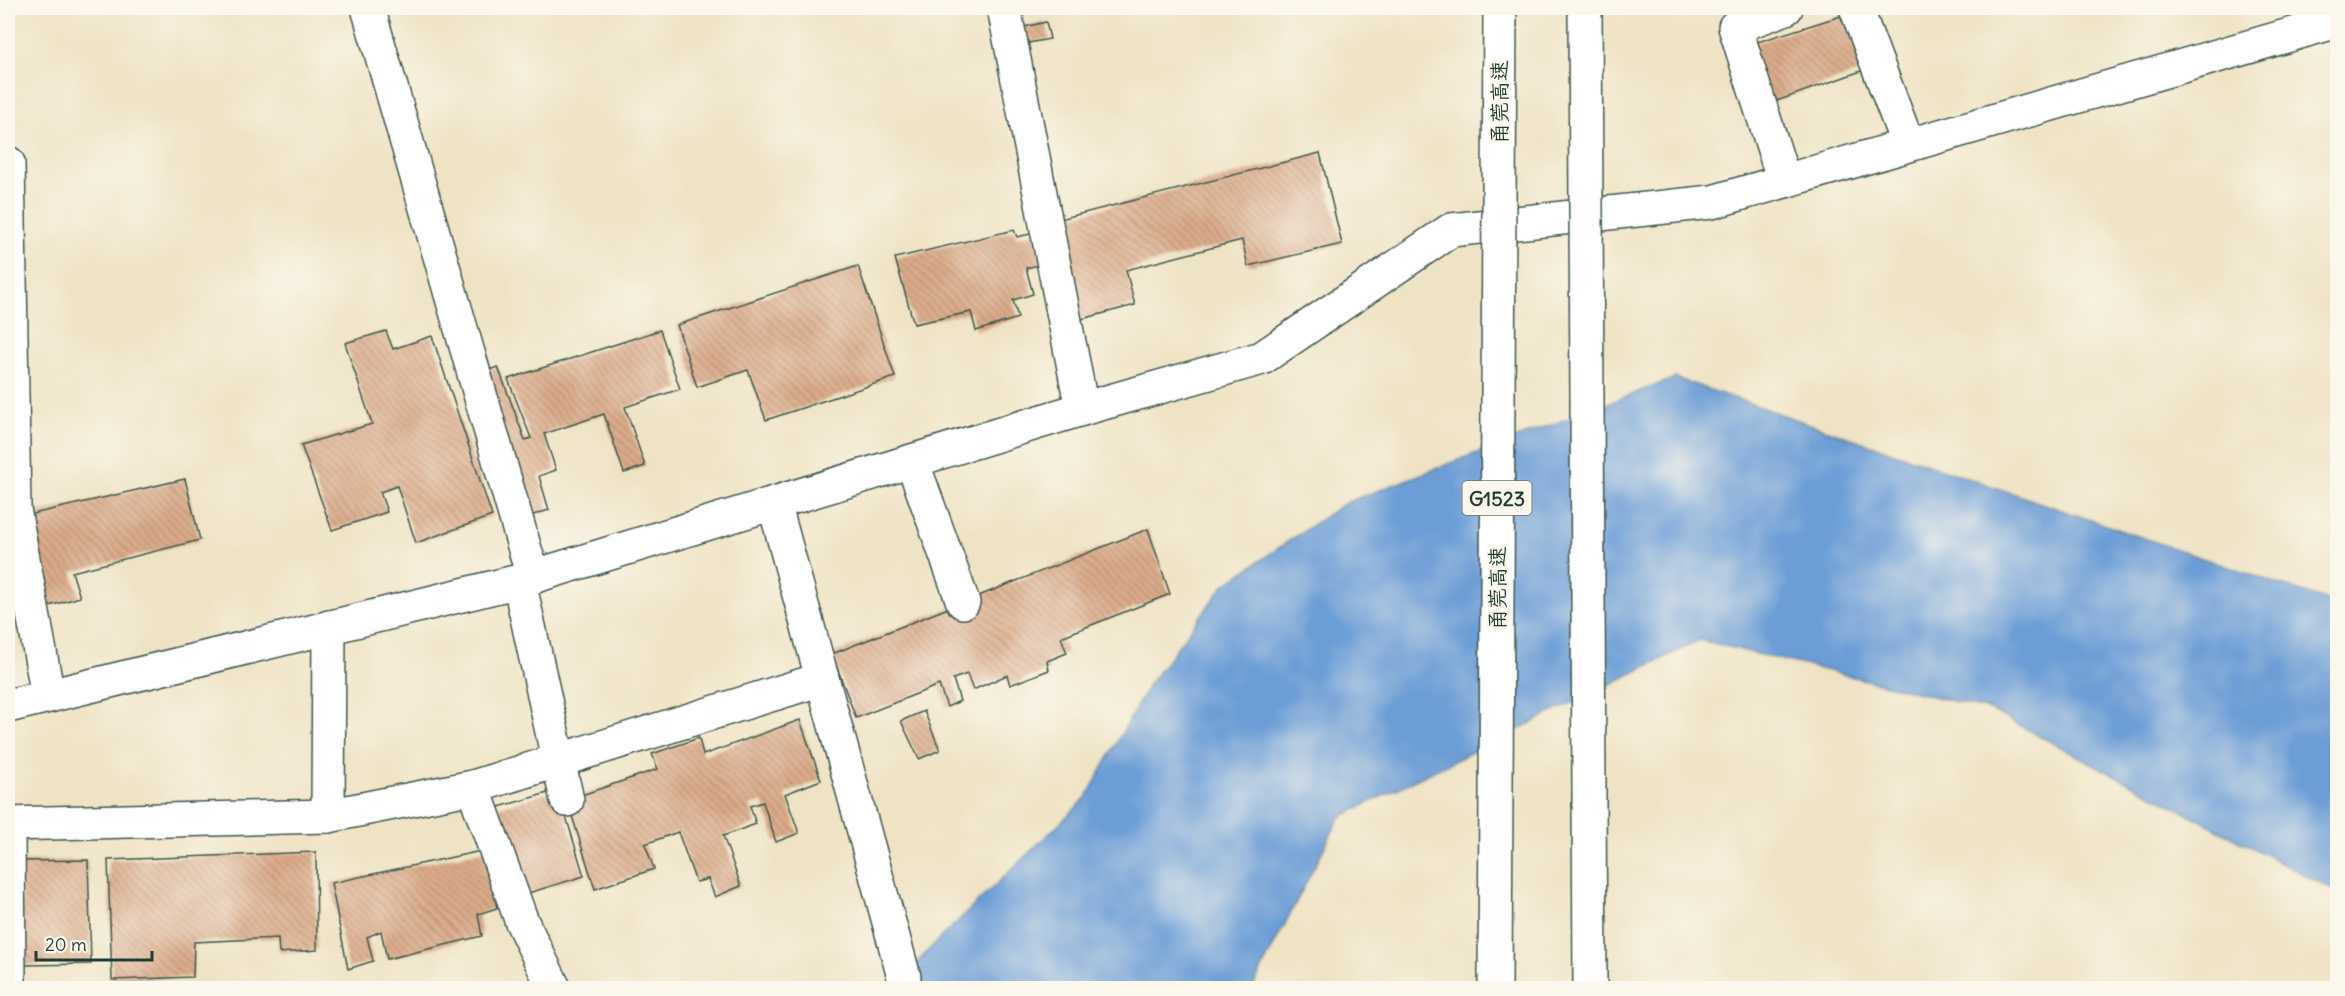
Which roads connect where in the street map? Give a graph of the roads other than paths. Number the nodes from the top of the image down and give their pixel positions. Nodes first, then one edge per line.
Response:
1 (368, 8) edge
2 (1004, 8) edge
3 (1500, 8) edge
4 (1585, 8) edge
5 (1786, 8) edge
6 (1856, 8) edge
7 (2337, 21) edge
8 (1908, 145) junction
9 (8, 163) edge
10 (1784, 181) junction
11 (1082, 409) junction
12 (912, 461) junction
13 (774, 503) junction
14 (526, 579) junction
15 (963, 602) dead end
16 (329, 627) junction
17 (822, 678) junction
18 (48, 696) junction
19 (8, 706) edge
20 (558, 760) junction
21 (473, 787) junction
22 (567, 800) dead end
23 (328, 816) junction
24 (8, 824) edge
25 (8, 829) edge
26 (904, 977) dead end
27 (9, 988) edge
28 (554, 988) edge
29 (1495, 988) edge
30 (1590, 988) edge

1 - 14 main road
2 - 11 main road
3 - 29 main road, 甬莞高速 / G1523, bridge
4 - 30 main road, bridge
5 - 10 main road
6 - 8 main road
7 - 8 main road
8 - 10 main road
9 - 18 main road
10 - 11 main road
11 - 12 main road
12 - 13 main road
12 - 15 main road
13 - 14 main road
13 - 17 main road
14 - 16 main road
14 - 20 main road
16 - 18 main road
16 - 23 main road
17 - 20 main road
17 - 26 main road
18 - 19 main road
20 - 21 main road
20 - 22 main road
21 - 23 main road
21 - 28 main road
23 - 24 main road
25 - 27 main road

